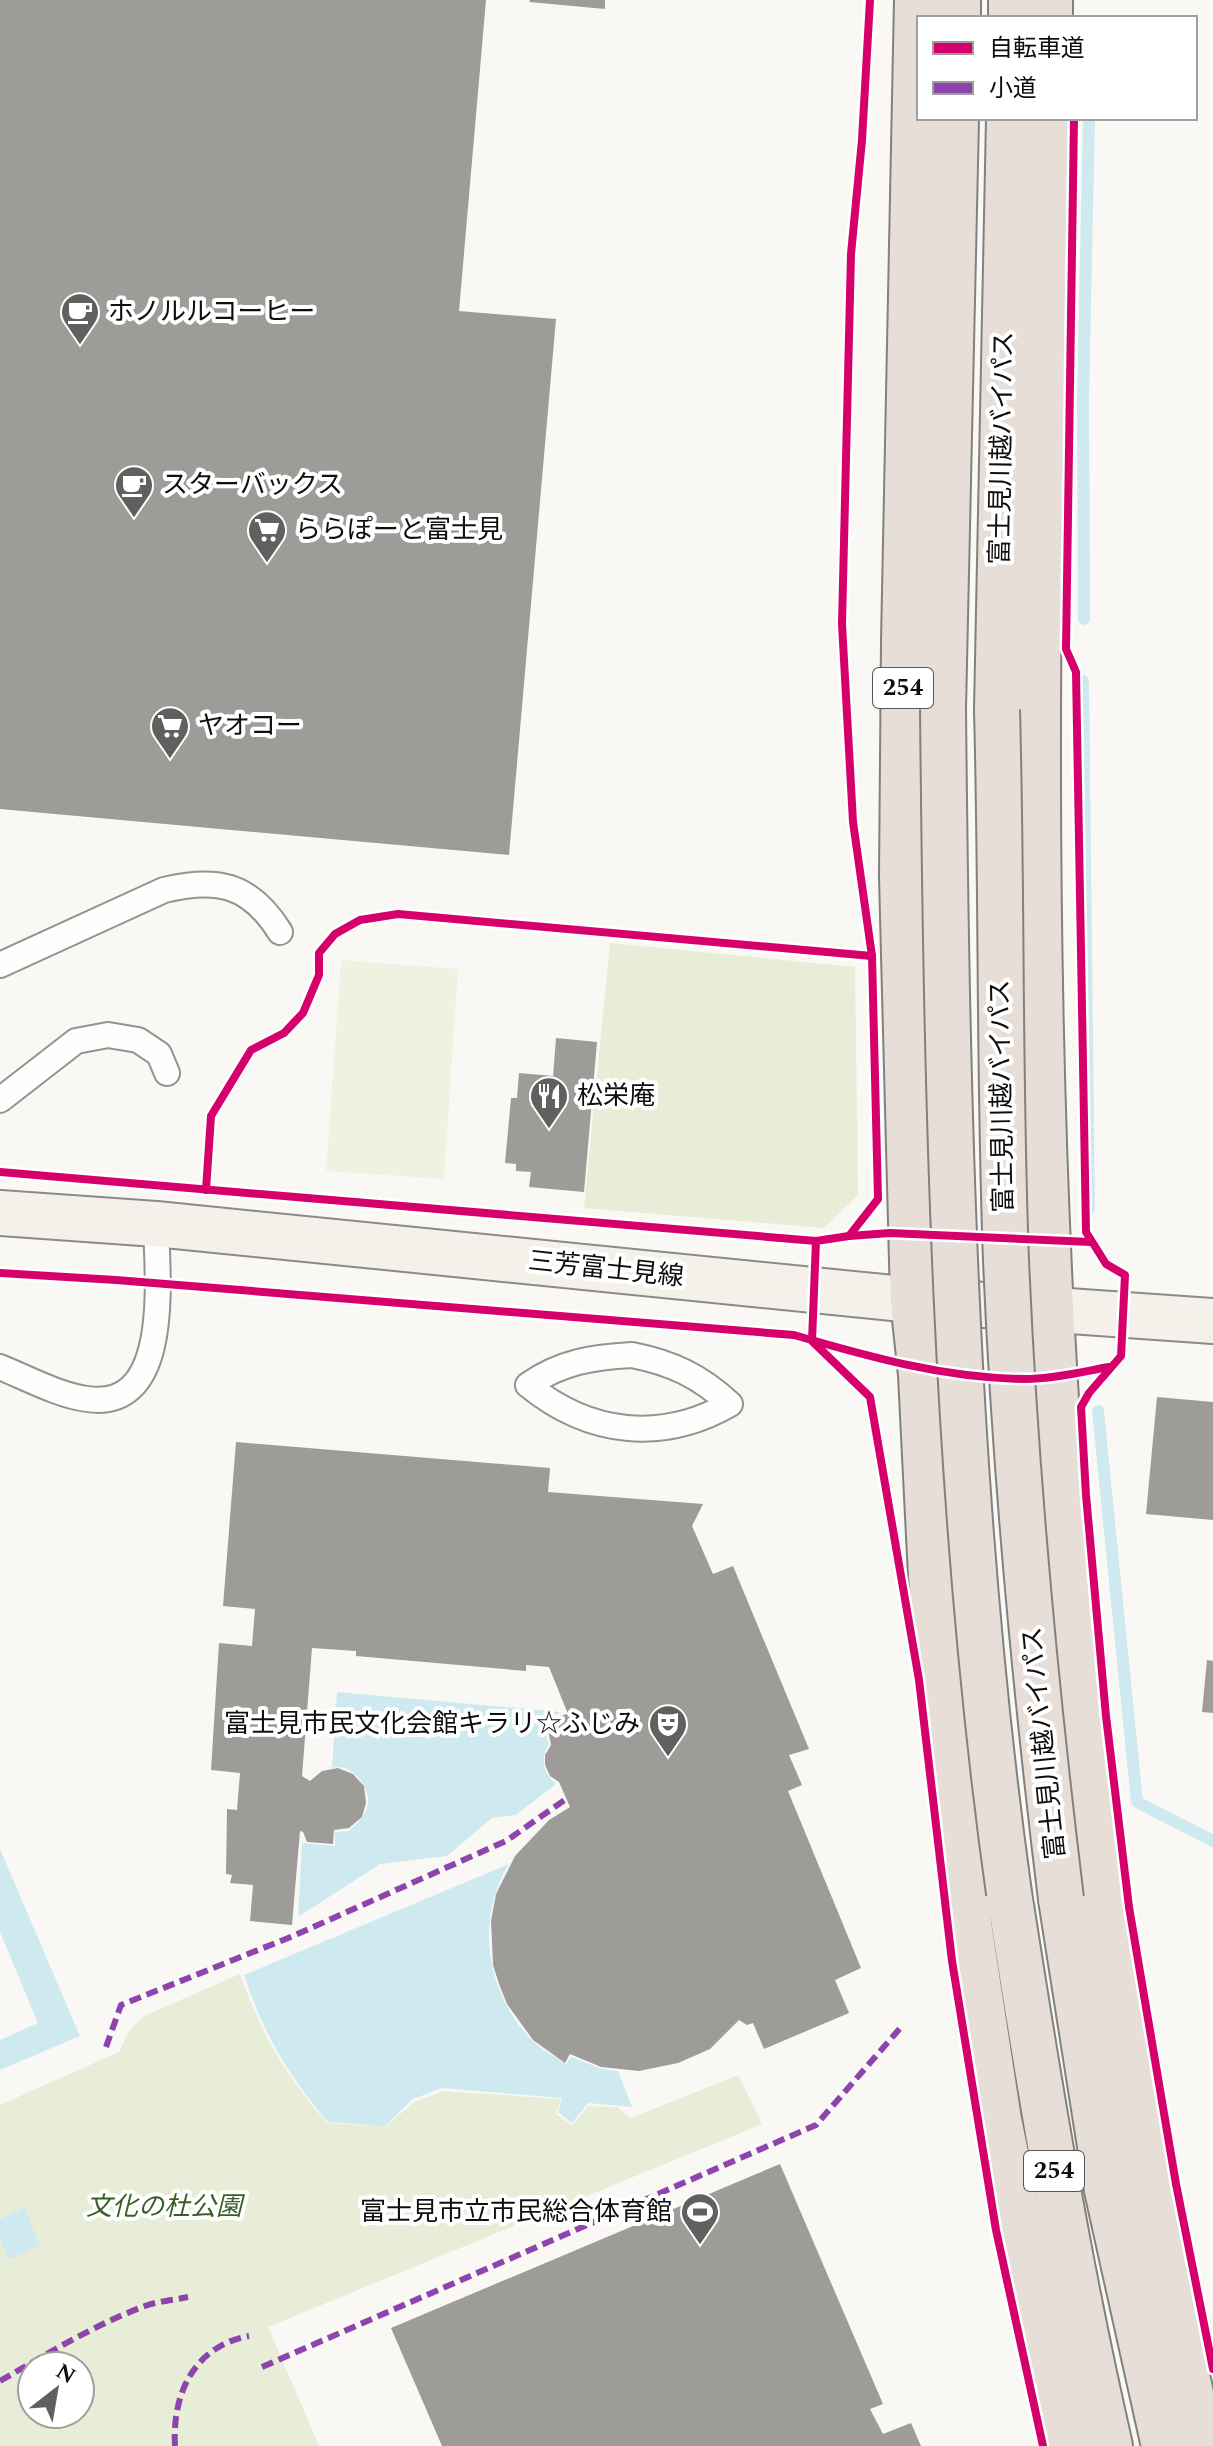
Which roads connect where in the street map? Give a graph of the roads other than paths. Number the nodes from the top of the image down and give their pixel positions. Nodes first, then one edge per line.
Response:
1 (917, 0) edge
2 (956, 120) edge
3 (1009, 120) edge
4 (1049, 120) edge
5 (280, 932) dead end
6 (0, 965) edge
7 (167, 1073) dead end
8 (0, 1100) edge
9 (0, 1213) edge
10 (156, 1224) junction
11 (913, 1300) junction
12 (1049, 1310) junction
13 (1213, 1321) edge
14 (0, 1367) edge
15 (528, 1385) joint
16 (1066, 2446) edge
17 (1110, 2446) edge
18 (1164, 2446) edge
19 (1203, 2446) edge

1 - 11 highway, 254
2 - 17 highway, 富士見川越バイパス / 254, bridge
3 - 18 highway, 富士見川越バイパス / 254, bridge
4 - 12 highway
5 - 6 lane
7 - 8 lane
9 - 10 main road, 三芳富士見線
10 - 11 main road, 三芳富士見線
10 - 14 lane
11 - 12 main road, 三芳富士見線
11 - 16 highway, 254
12 - 13 main road, 三芳富士見線
12 - 19 highway
15 - 15 lane

